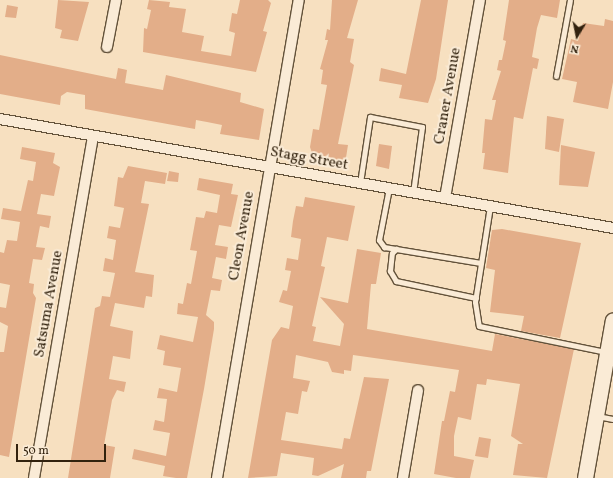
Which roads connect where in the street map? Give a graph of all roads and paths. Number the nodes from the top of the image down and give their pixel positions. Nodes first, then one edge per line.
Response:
1 (116, 0) edge
2 (299, 0) edge
3 (480, 0) edge
4 (570, 0) edge
5 (107, 47) dead end
6 (556, 76) dead end
7 (0, 119) edge
8 (93, 136) junction
9 (269, 167) junction
10 (360, 183) junction
11 (389, 188) junction
12 (413, 193) junction
13 (445, 198) junction
14 (490, 206) junction
15 (613, 228) edge
16 (396, 249) junction
17 (481, 263) junction
18 (476, 298) junction
19 (613, 320) edge
20 (607, 352) junction
21 (418, 390) dead end
22 (596, 416) junction
23 (613, 419) edge
24 (34, 478) edge
25 (217, 478) edge
26 (403, 478) edge
27 (585, 478) edge

1 - 5 street
2 - 9 street, Cleon Avenue
3 - 13 street, Craner Avenue
4 - 6 lane
7 - 8 street, Stagg Street
8 - 9 street, Stagg Street
8 - 24 street, Satsuma Avenue
9 - 10 street, Stagg Street
9 - 25 street, Cleon Avenue
10 - 11 street, Stagg Street
10 - 12 lane
11 - 12 street, Stagg Street
11 - 16 lane
12 - 13 street, Stagg Street
13 - 14 street, Stagg Street
14 - 15 street, Stagg Street
14 - 17 lane
16 - 17 lane
16 - 18 lane
17 - 18 lane
18 - 20 lane
19 - 20 main road
20 - 22 main road
21 - 26 street
22 - 23 lane
22 - 27 main road

